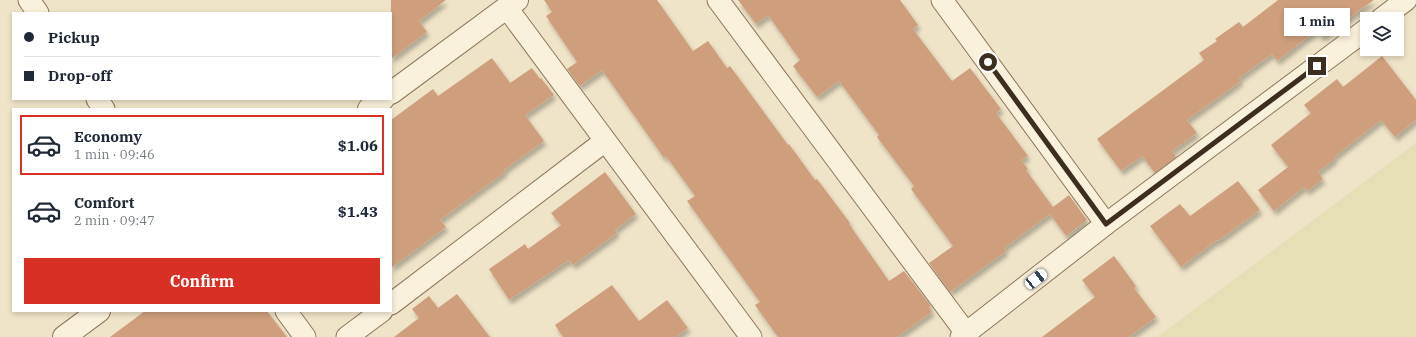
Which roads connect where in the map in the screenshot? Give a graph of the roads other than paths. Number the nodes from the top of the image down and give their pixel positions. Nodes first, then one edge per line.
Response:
1 (29, 0) edge
2 (718, 0) edge
3 (942, 0) edge
4 (512, 4) edge
5 (37, 12) edge
6 (1360, 34) edge
7 (392, 92) edge
8 (382, 100) edge
9 (370, 108) edge
10 (605, 141) junction
11 (1106, 224) junction
12 (392, 303) edge
13 (98, 312) edge
14 (287, 312) edge
15 (381, 312) edge
16 (72, 335) edge
17 (963, 335) edge
18 (305, 337) edge
19 (347, 337) edge
20 (751, 337) edge

1 - 5 street
2 - 17 street
3 - 11 street
4 - 7 street
4 - 10 street
6 - 11 street
8 - 9 street
10 - 12 street
10 - 20 street
11 - 17 street
13 - 16 street
14 - 18 street
15 - 19 street

